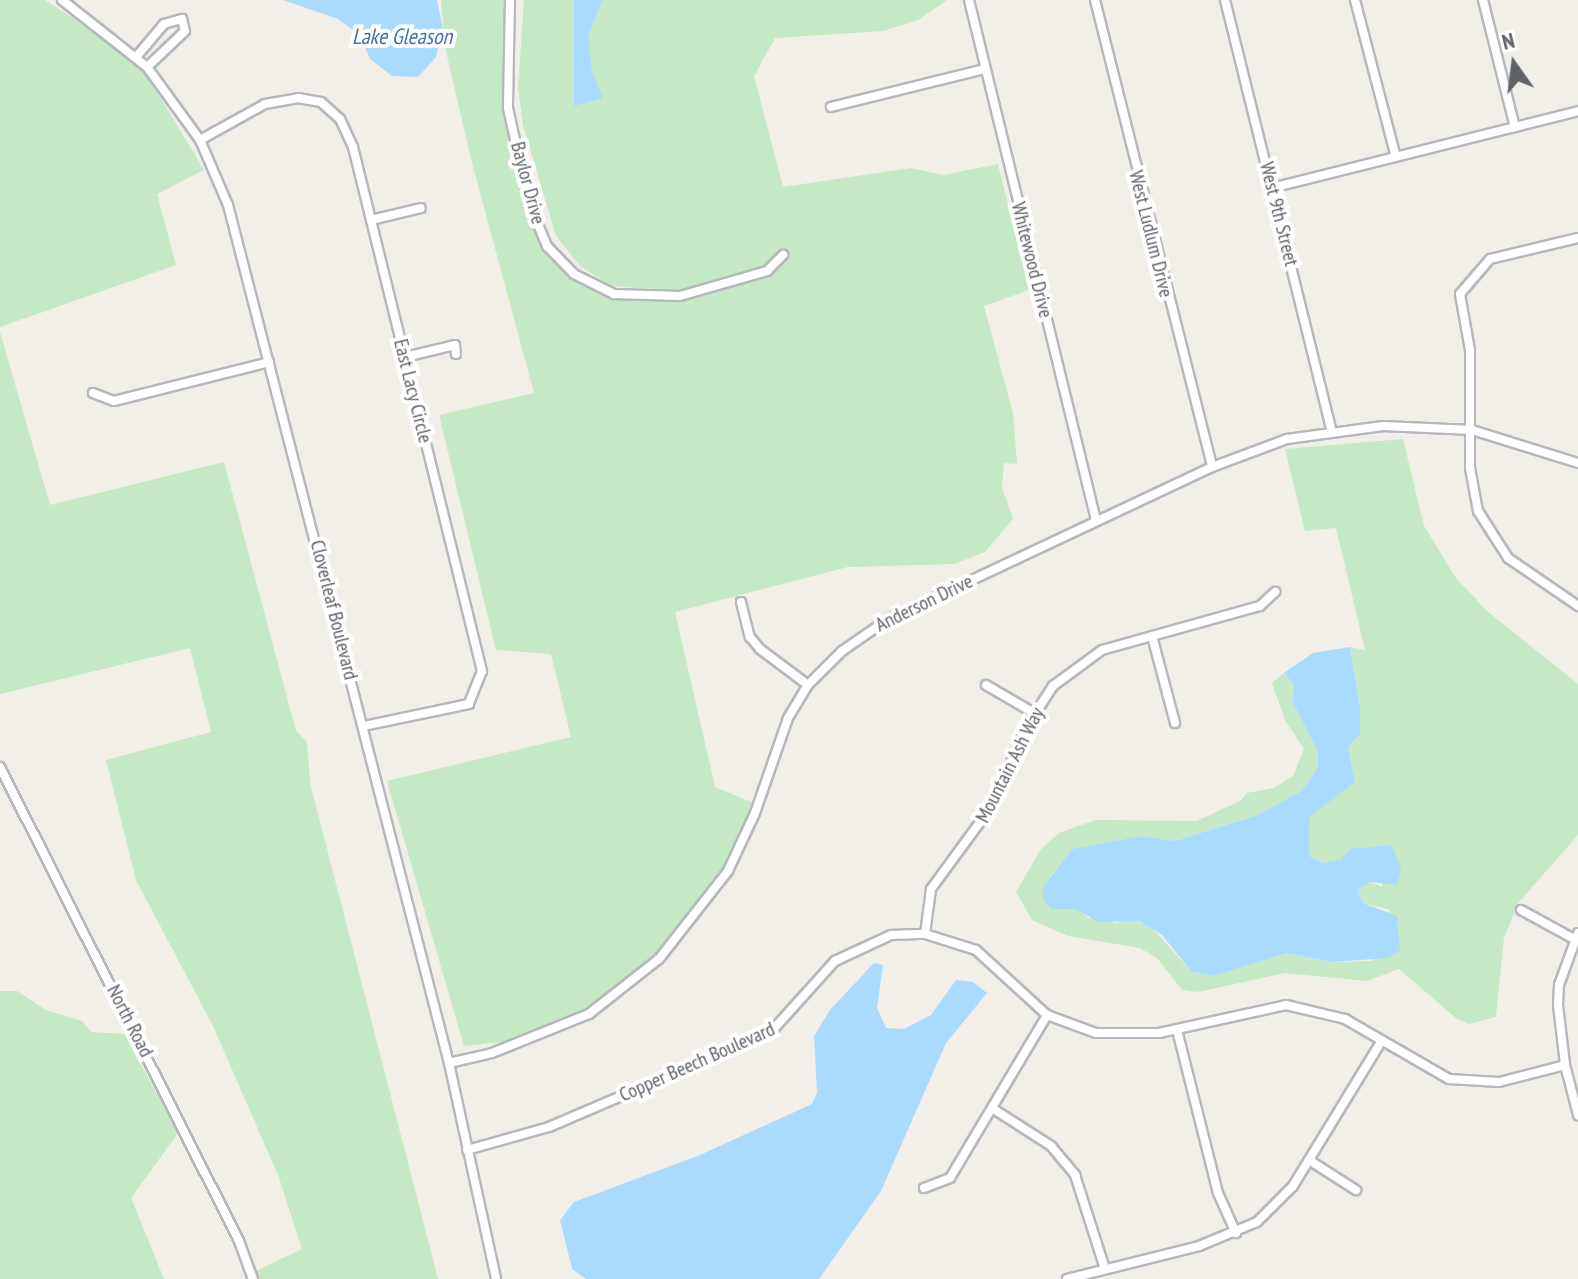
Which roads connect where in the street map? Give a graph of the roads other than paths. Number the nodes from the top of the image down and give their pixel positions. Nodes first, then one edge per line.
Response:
1 (62, 0) edge
2 (510, 0) edge
3 (969, 0) edge
4 (1095, 0) edge
5 (1225, 0) edge
6 (1355, 0) edge
7 (1483, 0) edge
8 (137, 56) junction
9 (147, 67) junction
10 (985, 69) junction
11 (831, 107) dead end
12 (1578, 111) edge
13 (1515, 127) junction
14 (200, 140) junction
15 (1396, 157) junction
16 (1272, 188) junction
17 (421, 208) dead end
18 (371, 220) junction
19 (1578, 239) edge
20 (783, 255) dead end
21 (456, 354) dead end
22 (405, 357) junction
23 (269, 362) junction
24 (93, 393) dead end
25 (1331, 429) junction
26 (1472, 430) junction
27 (1578, 463) edge
28 (1212, 467) junction
29 (1096, 520) junction
30 (1275, 592) dead end
31 (741, 602) dead end
32 (1578, 606) edge
33 (1152, 636) junction
34 (808, 685) junction
35 (986, 685) dead end
36 (1034, 713) junction
37 (1175, 723) dead end
38 (364, 726) junction
39 (0, 767) edge
40 (1521, 910) dead end
41 (925, 934) junction
42 (1576, 936) edge
43 (1047, 1015) junction
44 (1177, 1030) junction
45 (1381, 1042) junction
46 (449, 1063) junction
47 (1565, 1065) junction
48 (995, 1110) junction
49 (1578, 1115) edge
50 (467, 1150) junction
51 (1309, 1160) junction
52 (924, 1188) dead end
53 (1356, 1190) dead end
54 (1236, 1233) junction
55 (1105, 1269) junction
56 (253, 1279) edge
57 (496, 1279) edge
58 (1067, 1279) edge

1 - 8 street, Cloverleaf Boulevard
2 - 20 street, Baylor Drive
3 - 10 street, Whitewood Drive
4 - 28 street, West Ludlum Drive
5 - 16 street, West 9th Street
6 - 15 street
7 - 13 street
8 - 9 street, Cloverleaf Boulevard
8 - 9 street
9 - 14 street, Cloverleaf Boulevard
10 - 11 street
10 - 29 street, Whitewood Drive
12 - 13 street
13 - 15 street
14 - 18 street, East Lacy Circle
14 - 23 street, Cloverleaf Boulevard
15 - 16 street
16 - 25 street, West 9th Street
17 - 18 street
18 - 22 street, East Lacy Circle
19 - 26 street
21 - 22 street
22 - 38 street, East Lacy Circle
23 - 24 street
23 - 38 street, Cloverleaf Boulevard
25 - 26 street, Anderson Drive
25 - 28 street, Anderson Drive
26 - 27 street, Anderson Drive
26 - 32 street
28 - 29 street, Anderson Drive
29 - 34 street, Anderson Drive
30 - 33 street, Mountain Ash Way
31 - 34 street
33 - 36 street, Mountain Ash Way
33 - 37 street
34 - 46 street, Anderson Drive
35 - 36 street
36 - 41 street, Mountain Ash Way
38 - 46 street, Cloverleaf Boulevard
39 - 56 street, North Road
40 - 42 street
41 - 43 street, Copper Beech Boulevard
41 - 50 street, Copper Beech Boulevard
42 - 47 street
43 - 44 street, Copper Beech Boulevard
43 - 48 street
44 - 45 street, Copper Beech Boulevard
44 - 54 street
45 - 47 street, Copper Beech Boulevard
45 - 51 street
46 - 50 street, Cloverleaf Boulevard
47 - 49 street
48 - 52 street
48 - 55 street
50 - 57 street, Cloverleaf Boulevard
51 - 53 street
51 - 54 street
54 - 55 street
55 - 58 street

